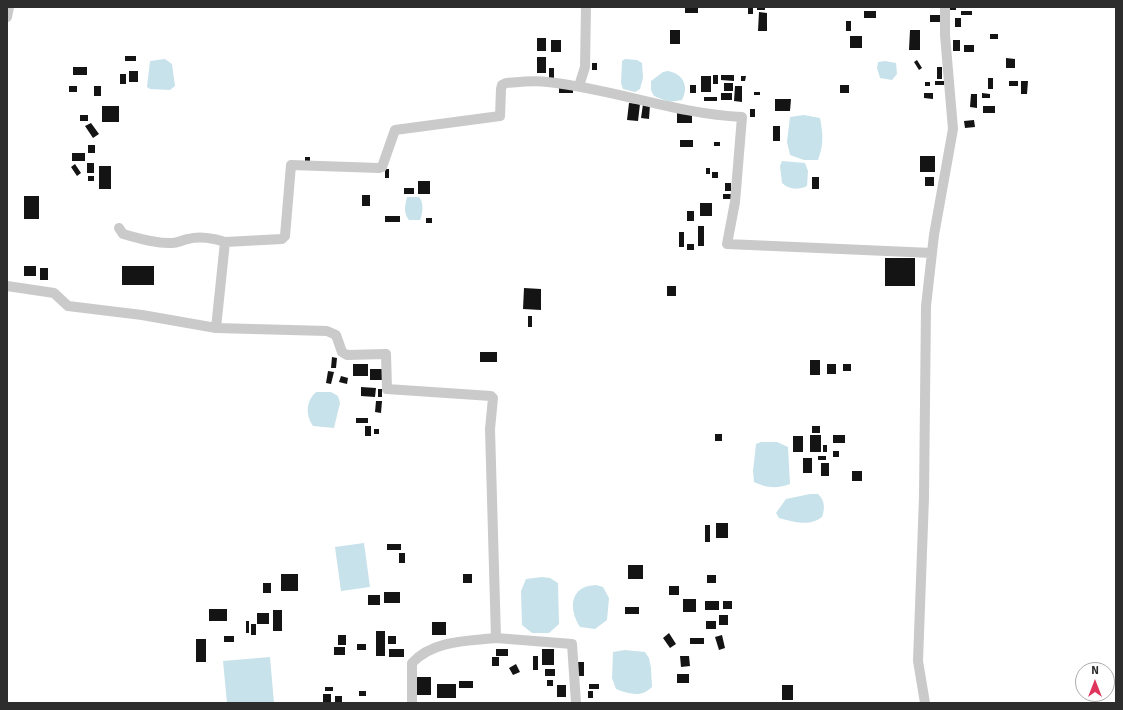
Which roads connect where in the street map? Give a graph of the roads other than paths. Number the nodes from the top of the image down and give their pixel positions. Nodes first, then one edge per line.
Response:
1 (9, 7) edge
2 (586, 7) edge
3 (945, 7) edge
4 (7, 17) edge
5 (580, 86) junction
6 (120, 228) dead end
7 (225, 242) junction
8 (932, 253) junction
9 (7, 286) edge
10 (216, 328) junction
11 (496, 638) junction
12 (412, 703) edge
13 (576, 703) edge
14 (926, 703) edge

1 - 4 street
2 - 5 street
3 - 8 street
5 - 7 street
5 - 8 street
6 - 7 street
7 - 10 street
8 - 14 street
9 - 10 street
10 - 11 street
11 - 12 street
11 - 13 street

